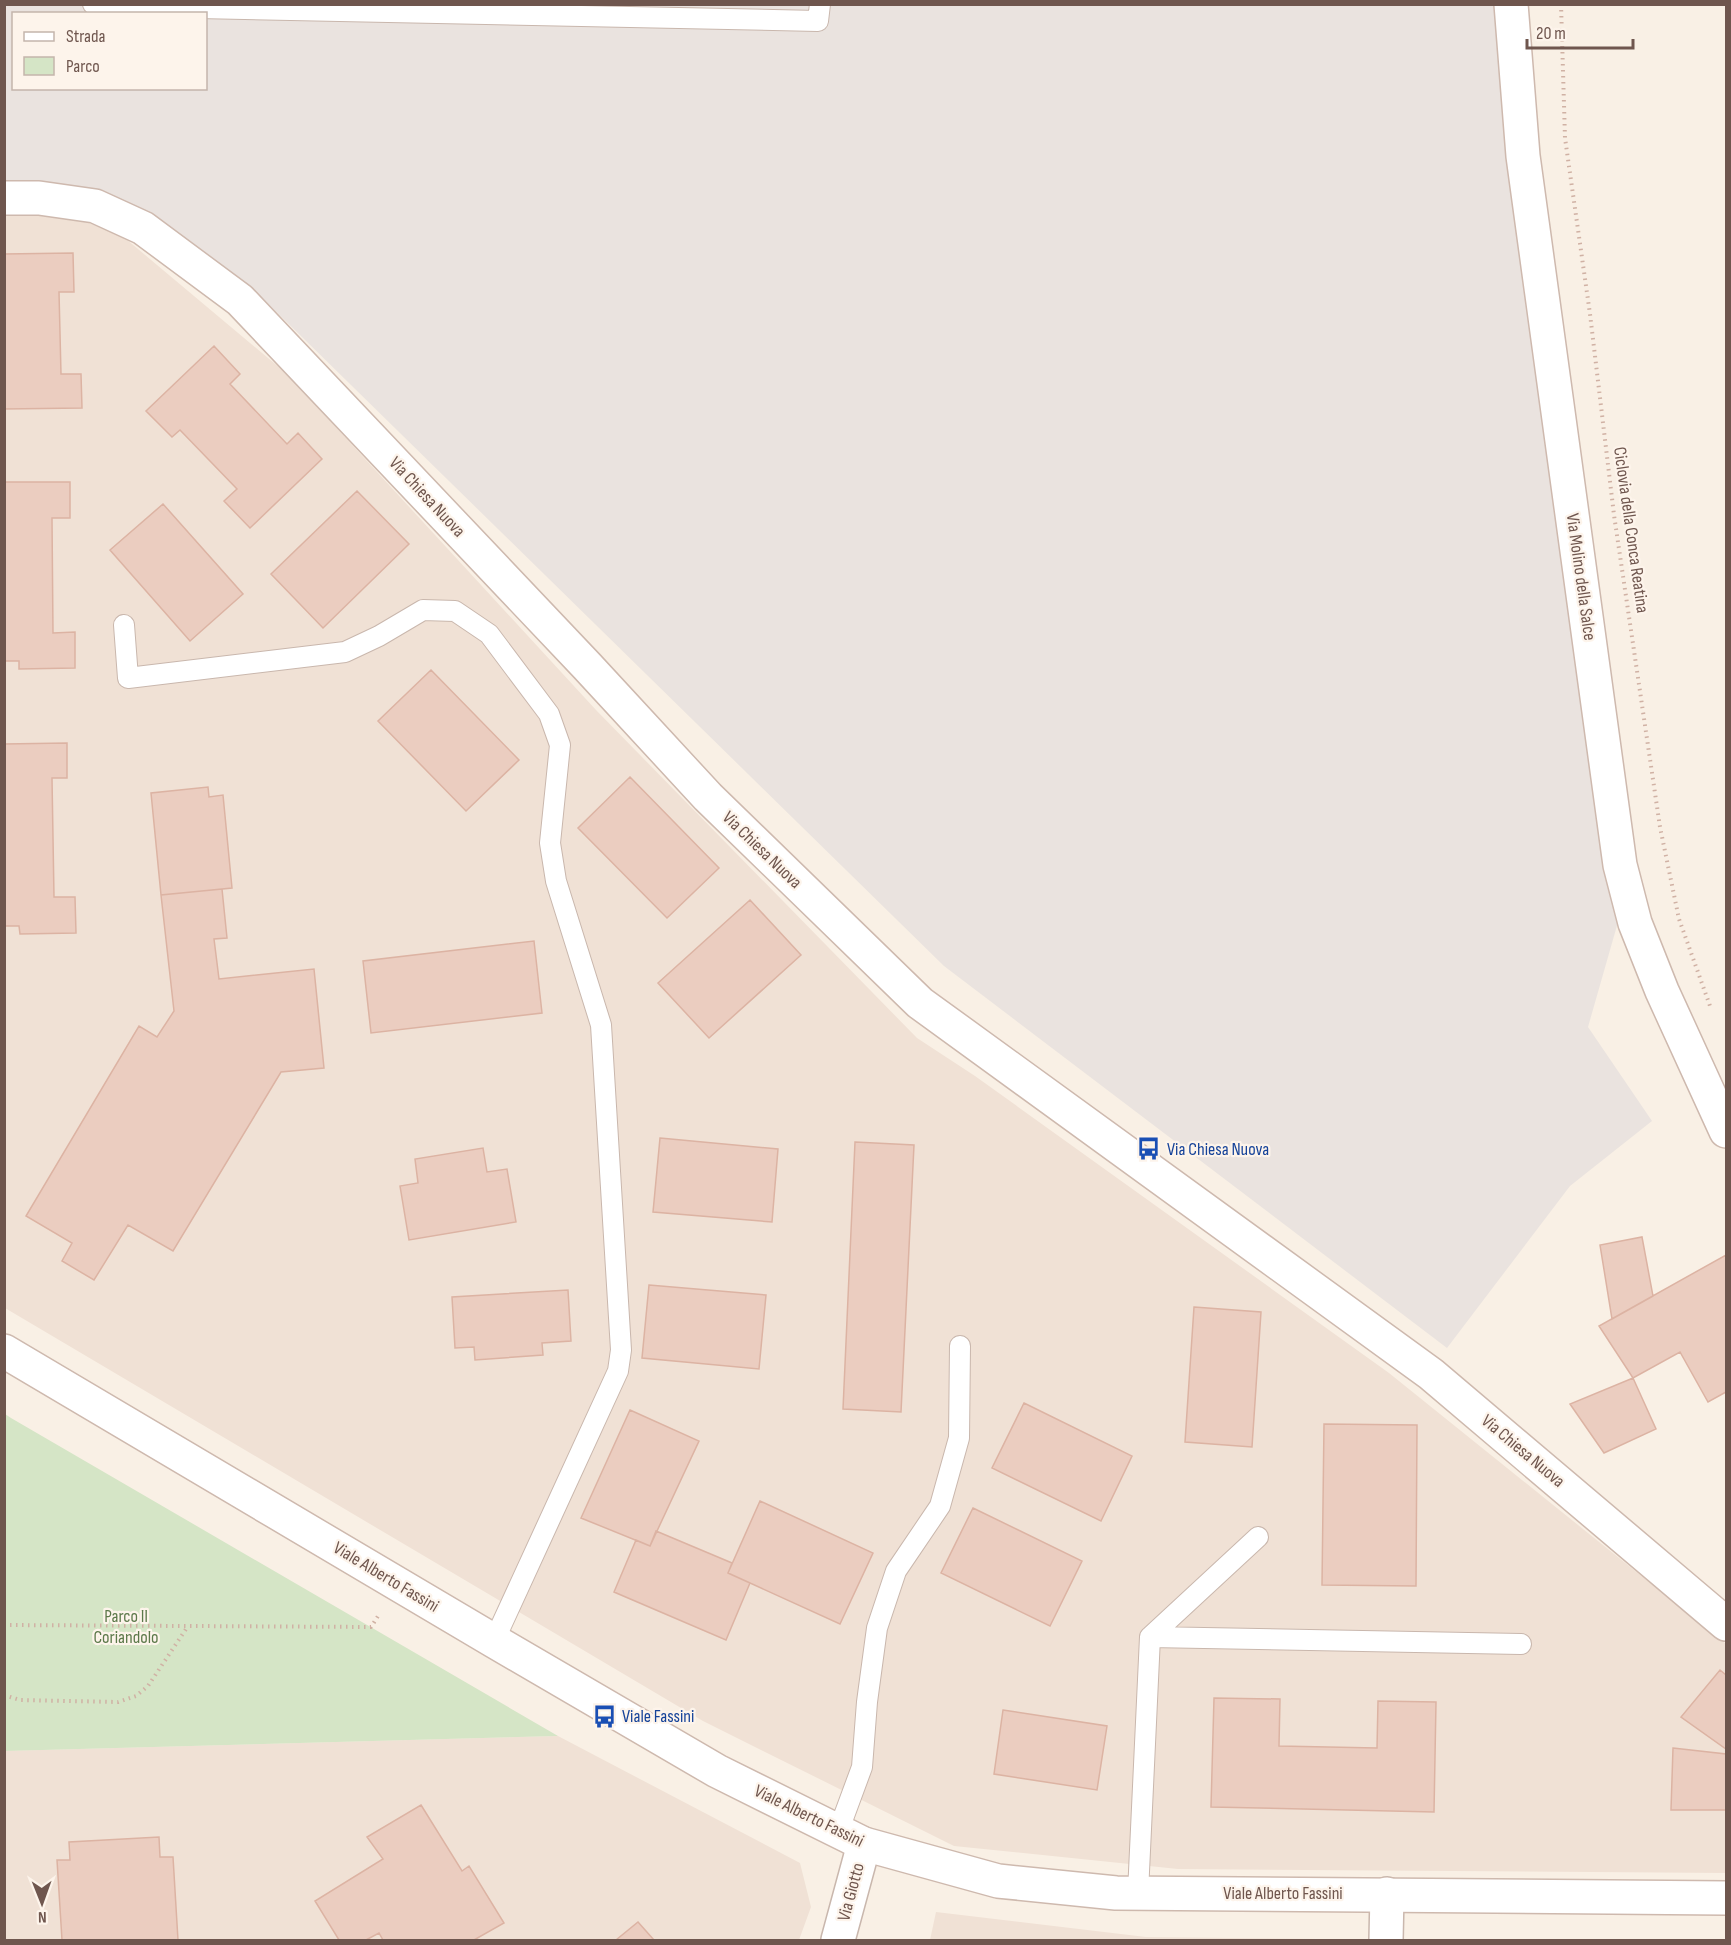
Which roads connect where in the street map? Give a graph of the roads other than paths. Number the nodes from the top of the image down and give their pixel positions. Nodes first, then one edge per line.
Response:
1 (93, 4) edge
2 (820, 4) edge
3 (1511, 4) edge
4 (4, 198) edge
5 (124, 625) dead end
6 (1726, 1131) edge
7 (960, 1346) dead end
8 (4, 1351) edge
9 (1258, 1537) dead end
10 (1726, 1624) edge
11 (1150, 1637) junction
12 (494, 1641) junction
13 (1521, 1644) dead end
14 (851, 1838) junction
15 (1138, 1893) junction
16 (1387, 1894) junction
17 (1726, 1898) edge
18 (838, 1941) edge
19 (1386, 1941) edge

1 - 2 lane
3 - 6 main road, Via Molino della Salce
4 - 10 main road, Via Chiesa Nuova
5 - 12 lane
7 - 14 lane
8 - 12 main road, Viale Alberto Fassini
9 - 11 lane
11 - 13 lane
11 - 15 lane
12 - 14 main road, Viale Alberto Fassini
14 - 15 main road, Viale Alberto Fassini
14 - 18 main road, Via Giotto
15 - 16 main road, Viale Alberto Fassini
16 - 17 main road, Viale Alberto Fassini
16 - 19 main road

